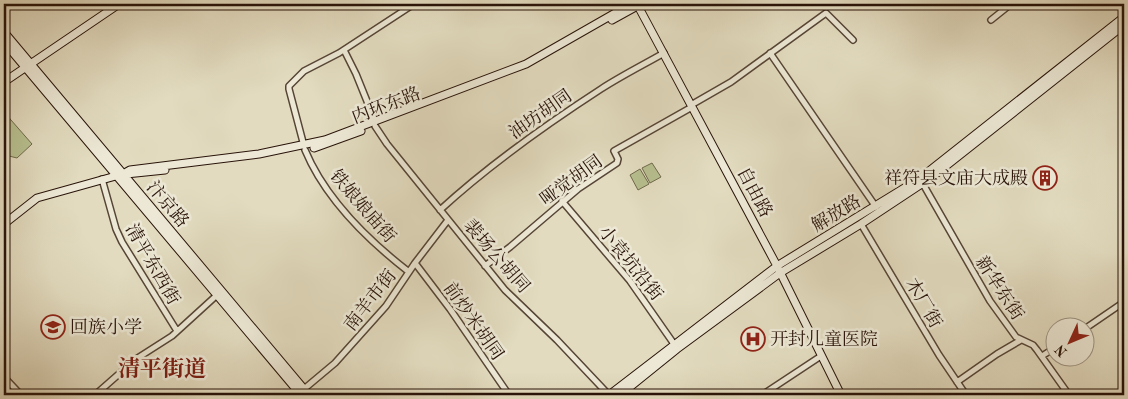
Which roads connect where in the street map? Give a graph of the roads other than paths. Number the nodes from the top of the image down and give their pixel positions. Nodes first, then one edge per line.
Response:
1 (119, 4) edge
2 (636, 4) edge
3 (1011, 4) edge
4 (412, 5) edge
5 (1124, 17) edge
6 (991, 20) dead end
7 (1123, 28) edge
8 (4, 32) edge
9 (853, 40) dead end
10 (4, 42) edge
11 (344, 50) junction
12 (664, 53) junction
13 (770, 53) junction
14 (28, 66) junction
15 (4, 82) edge
16 (692, 106) junction
17 (375, 123) junction
18 (305, 148) junction
19 (120, 174) junction
20 (102, 179) junction
21 (923, 184) junction
22 (562, 202) junction
23 (876, 207) junction
24 (440, 210) junction
25 (448, 220) junction
26 (4, 224) edge
27 (861, 224) junction
28 (415, 263) junction
29 (485, 266) junction
30 (778, 269) junction
31 (410, 272) junction
32 (217, 295) junction
33 (1124, 302) edge
34 (1096, 321) edge
35 (177, 331) junction
36 (1021, 340) junction
37 (674, 344) junction
38 (1046, 353) edge
39 (822, 356) junction
40 (1042, 356) junction
41 (4, 377) edge
42 (957, 382) junction
43 (302, 394) edge
44 (21, 395) edge
45 (95, 395) edge
46 (509, 395) edge
47 (609, 395) edge
48 (620, 395) edge
49 (762, 395) edge
50 (841, 395) edge
51 (966, 395) edge
52 (1069, 395) edge

1 - 14 main road
2 - 12 main road, 自由路
2 - 17 main road, 内环东路
3 - 6 street
4 - 11 street
5 - 23 main road, 解放路
7 - 21 main road, 解放路
8 - 14 main road, 汴京路
9 - 13 street
10 - 14 main road, 汴京路
11 - 17 street, 裴场公胡同
11 - 18 street, 铁娘娘庙街
12 - 16 main road, 自由路
12 - 24 street, 油坊胡同
13 - 16 street
13 - 23 street
14 - 15 main road
14 - 19 main road, 汴京路
16 - 22 street, 哑觉胡同
16 - 30 main road, 自由路
17 - 18 main road, 内环东路
17 - 24 street, 裴场公胡同
18 - 19 main road, 内环东路
18 - 31 street, 铁娘娘庙街
19 - 20 main road, 内环东路
19 - 32 main road, 汴京路
19 - 43 main road, 汴京路
20 - 26 main road, 内环东路
20 - 35 street, 清平东西街
21 - 27 main road, 解放路
21 - 36 street, 新华东街
22 - 29 street, 哑觉胡同
22 - 37 street, 小袁坑沿街
23 - 30 main road, 解放路
24 - 25 street, 裴场公胡同
25 - 28 street, 南羊市街
25 - 29 street, 裴场公胡同
27 - 30 main road, 解放路
27 - 42 street, 木厂街
28 - 31 street, 南羊市街
28 - 46 street, 前炒米胡同
29 - 47 street, 裴场公胡同
30 - 37 main road, 解放路
30 - 39 main road, 自由路
30 - 48 main road, 解放路
31 - 43 street, 南羊市街
32 - 35 street
32 - 43 main road, 汴京路
33 - 34 street
35 - 45 street
36 - 40 street, 新华东街
36 - 42 street
37 - 47 main road, 解放路
38 - 40 street
39 - 49 street
39 - 50 main road, 自由路
40 - 52 street, 新华东街
41 - 44 street
42 - 51 street, 木厂街

